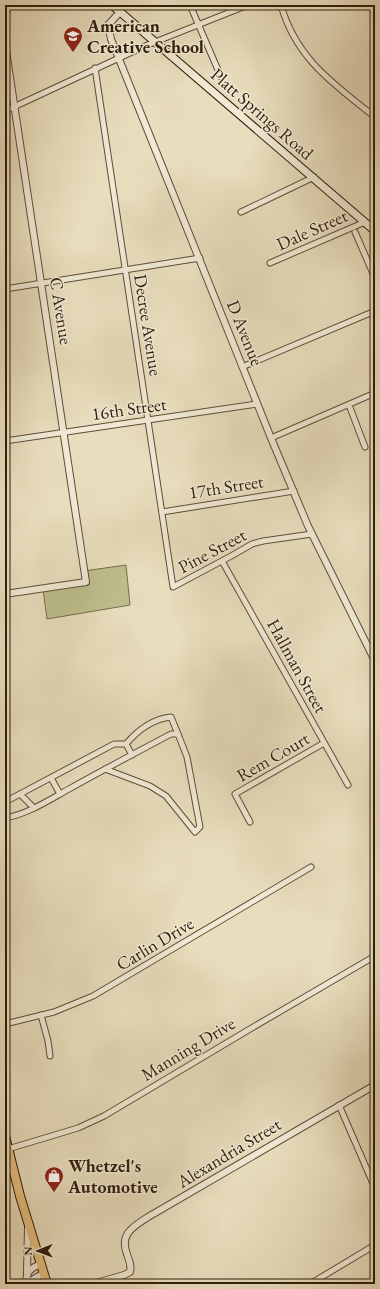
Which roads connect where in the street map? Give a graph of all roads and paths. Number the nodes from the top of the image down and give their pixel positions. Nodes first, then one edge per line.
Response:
1 (112, 5) edge
2 (190, 5) edge
3 (248, 5) edge
4 (281, 5) edge
5 (120, 12) junction
6 (198, 24) junction
7 (155, 42) junction
8 (5, 44) edge
9 (118, 57) junction
10 (95, 68) junction
11 (221, 77) dead end
12 (14, 106) junction
13 (5, 111) edge
14 (375, 117) edge
15 (314, 177) junction
16 (241, 212) dead end
17 (365, 222) junction
18 (375, 231) edge
19 (355, 232) dead end
20 (200, 258) junction
21 (270, 263) dead end
22 (126, 270) junction
23 (375, 278) edge
24 (41, 283) junction
25 (5, 289) edge
26 (375, 310) edge
27 (242, 367) junction
28 (375, 393) edge
29 (257, 404) junction
30 (349, 404) junction
31 (148, 420) junction
32 (64, 432) junction
33 (271, 438) junction
34 (5, 441) edge
35 (366, 447) dead end
36 (294, 492) junction
37 (162, 512) junction
38 (312, 534) junction
39 (222, 561) junction
40 (173, 587) joint
41 (5, 594) edge
42 (375, 661) edge
43 (178, 734) junction
44 (324, 743) junction
45 (126, 744) junction
46 (132, 755) junction
47 (105, 769) junction
48 (51, 778) junction
49 (348, 785) dead end
50 (20, 794) junction
51 (60, 794) junction
52 (5, 802) edge
53 (34, 808) junction
54 (5, 818) edge
55 (250, 822) dead end
56 (311, 867) dead end
57 (375, 956) edge
58 (41, 1015) junction
59 (5, 1024) edge
60 (50, 1056) dead end
61 (375, 1085) edge
62 (339, 1105) junction
63 (5, 1136) edge
64 (8, 1149) junction
65 (375, 1188) edge
66 (28, 1221) junction
67 (375, 1245) edge
68 (41, 1264) junction
69 (27, 1273) junction
70 (44, 1273) junction
71 (28, 1284) edge
72 (47, 1284) edge
73 (93, 1284) edge
74 (310, 1284) edge

1 - 5 main road, Platt Springs Road
2 - 6 street
3 - 6 street
4 - 14 street
5 - 7 main road, Platt Springs Road
5 - 9 street, D Avenue
6 - 7 street
6 - 11 street
7 - 9 street
7 - 15 main road, Platt Springs Road
8 - 12 street, C Avenue
9 - 10 street
9 - 20 street, D Avenue
10 - 12 street
10 - 22 street, Decree Avenue
12 - 13 street
12 - 24 street, C Avenue
15 - 16 street
15 - 17 main road, Platt Springs Road
17 - 18 main road, Platt Springs Road
17 - 21 street, Dale Street
19 - 23 street
20 - 22 street
20 - 27 street, D Avenue
22 - 24 street
22 - 31 street, Decree Avenue
24 - 25 street
24 - 32 street, C Avenue
26 - 27 street
27 - 29 street, D Avenue
28 - 30 street
29 - 31 street, 16th Street
29 - 33 street, D Avenue
30 - 33 street
30 - 35 street
31 - 32 street, 16th Street
31 - 37 street, Decree Avenue
32 - 34 street, 16th Street
32 - 41 street, C Avenue
33 - 36 street, D Avenue
36 - 37 street, 17th Street
36 - 38 street, D Avenue
37 - 40 street, Decree Avenue
38 - 39 street, Pine Street
38 - 42 street, D Avenue
39 - 40 street, Pine Street
39 - 44 street, Hallman Street
43 - 45 street
43 - 46 street
43 - 47 street
44 - 49 street, Hallman Street
44 - 55 street, Rem Court
45 - 46 street
45 - 48 street
46 - 47 street
47 - 51 street
48 - 50 street
48 - 51 street
50 - 52 street
50 - 53 street
51 - 53 street
53 - 54 street
56 - 58 street, Carlin Drive
57 - 64 street, Manning Drive
58 - 59 street, Carlin Drive
58 - 60 street
61 - 62 street, Alexandria Street
62 - 65 street
62 - 73 street, Alexandria Street
63 - 64 main road
64 - 66 main road
66 - 68 main road
66 - 69 street
67 - 74 street
68 - 69 street
68 - 70 main road
69 - 71 street
70 - 71 street
70 - 72 main road

